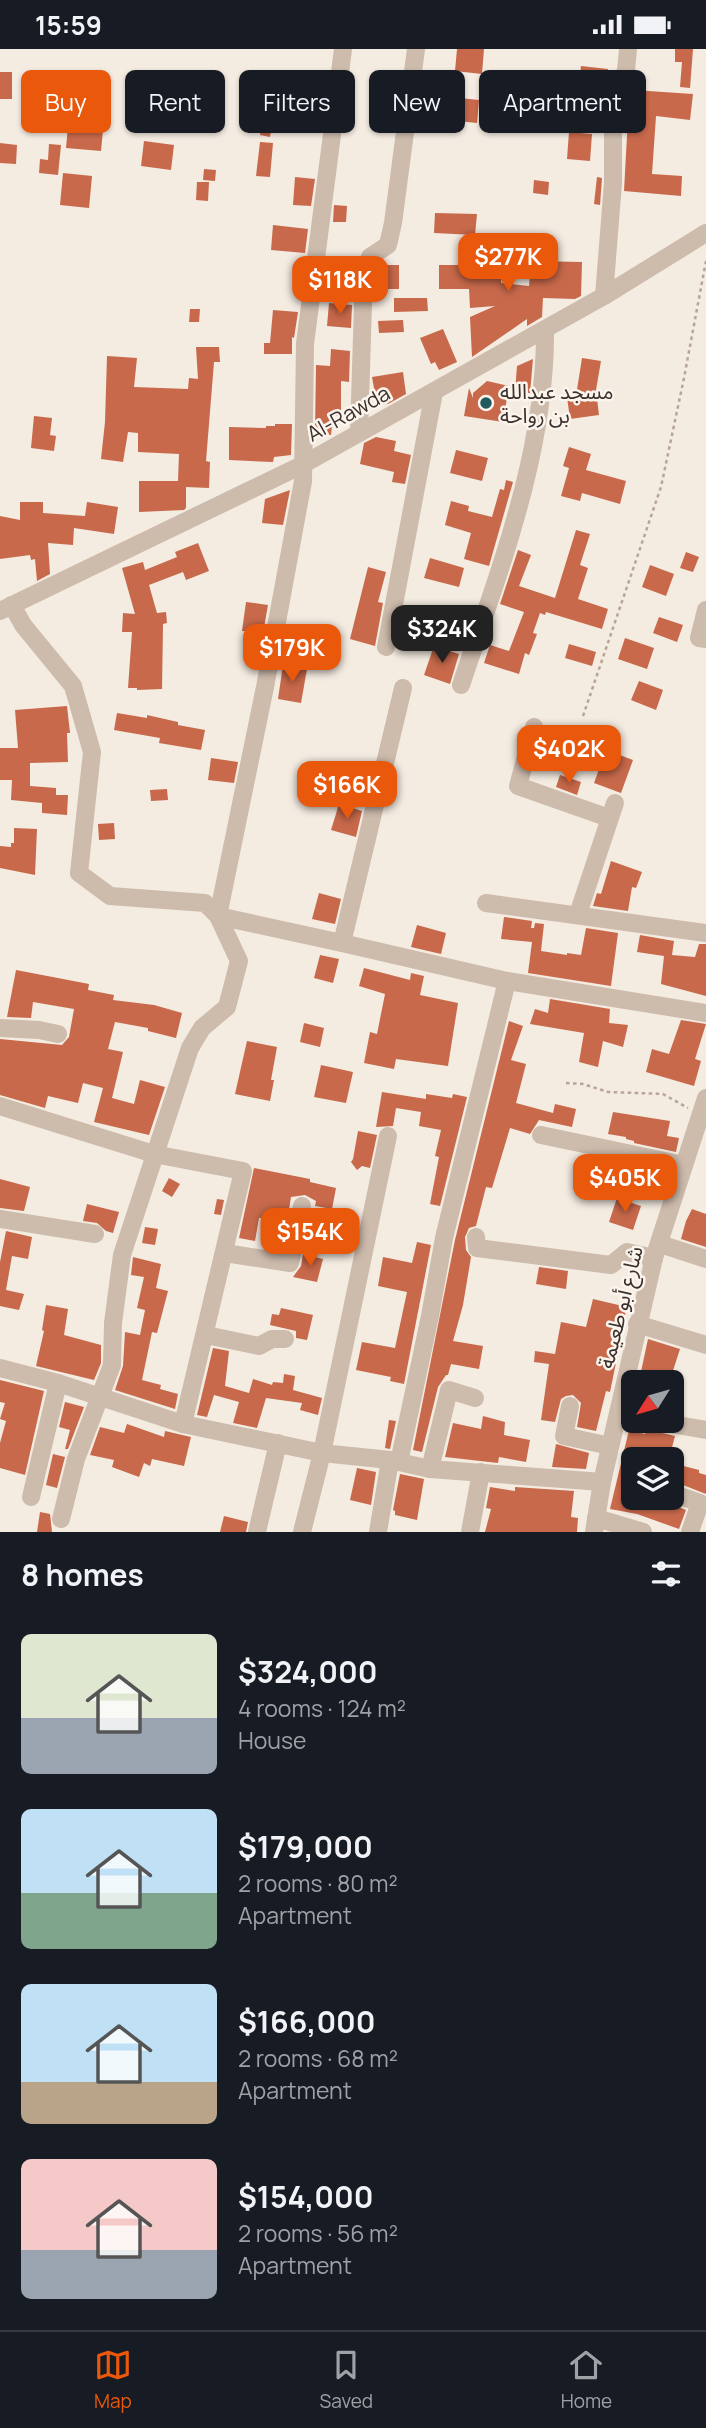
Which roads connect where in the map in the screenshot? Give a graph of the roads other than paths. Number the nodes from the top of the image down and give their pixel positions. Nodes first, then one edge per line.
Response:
1 (343, 49) edge
2 (416, 49) edge
3 (628, 49) edge
4 (706, 233) edge
5 (604, 296) junction
6 (545, 330) junction
7 (434, 392) junction
8 (359, 433) junction
9 (302, 465) junction
10 (6, 608) edge
11 (706, 610) edge
12 (706, 639) edge
13 (386, 647) dead end
14 (461, 685) dead end
15 (403, 688) dead end
16 (534, 727) dead end
17 (486, 903) dead end
18 (578, 915) junction
19 (218, 916) junction
20 (706, 933) edge
21 (342, 943) junction
22 (508, 981) junction
23 (706, 1013) edge
24 (0, 1028) edge
25 (58, 1034) dead end
26 (0, 1106) edge
27 (703, 1106) edge
28 (541, 1135) dead end
29 (388, 1136) dead end
30 (154, 1154) junction
31 (684, 1165) junction
32 (302, 1206) dead end
33 (0, 1219) edge
34 (95, 1234) dead end
35 (477, 1237) dead end
36 (657, 1251) junction
37 (225, 1253) junction
38 (706, 1259) edge
39 (637, 1324) junction
40 (206, 1335) junction
41 (285, 1339) dead end
42 (706, 1345) edge
43 (0, 1368) edge
44 (631, 1370) edge
45 (58, 1383) junction
46 (99, 1397) junction
47 (475, 1398) dead end
48 (570, 1406) dead end
49 (183, 1425) junction
50 (621, 1425) edge
51 (684, 1428) edge
52 (706, 1430) edge
53 (278, 1443) junction
54 (610, 1446) junction
55 (322, 1453) junction
56 (395, 1461) junction
57 (429, 1469) junction
58 (481, 1472) junction
59 (602, 1482) junction
60 (31, 1497) dead end
61 (684, 1497) edge
62 (61, 1519) dead end
63 (595, 1525) edge
64 (257, 1532) edge
65 (302, 1532) edge
66 (378, 1532) edge
67 (470, 1532) edge
68 (643, 1532) edge
69 (690, 1532) edge

1 - 9 street
2 - 8 street
3 - 5 street
4 - 5 street, Al-Rawda
5 - 6 street, Al-Rawda
6 - 7 street, Al-Rawda
6 - 14 street
7 - 8 street, Al-Rawda
7 - 13 street
8 - 9 street, Al-Rawda
9 - 10 street, Al-Rawda
9 - 19 street
10 - 19 street
11 - 12 street
15 - 21 street
16 - 18 street
17 - 18 street
18 - 20 street
19 - 21 street
19 - 30 street
21 - 22 street
22 - 23 street
22 - 56 street
24 - 25 street
26 - 30 street
27 - 31 street, شارع أبو طعيمة
28 - 31 street
29 - 55 street
30 - 37 street
30 - 46 street
31 - 36 street, شارع أبو طعيمة
32 - 37 street
33 - 34 street
35 - 36 street
36 - 38 street
36 - 39 street, شارع أبو طعيمة
37 - 40 street
39 - 42 street
39 - 44 street, شارع أبو طعيمة
40 - 41 street
40 - 49 street
43 - 45 street
45 - 46 street
45 - 60 street
46 - 49 street
46 - 62 street
47 - 57 street
48 - 54 street
49 - 53 street
50 - 54 street, شارع أبو طعيمة
51 - 52 street
53 - 55 street
53 - 64 street
54 - 59 street, شارع أبو طعيمة
55 - 56 street
55 - 65 street
56 - 57 street
56 - 66 street
57 - 58 street
58 - 59 street
58 - 67 street
59 - 63 street, شارع أبو طعيمة
61 - 69 street
63 - 68 street

